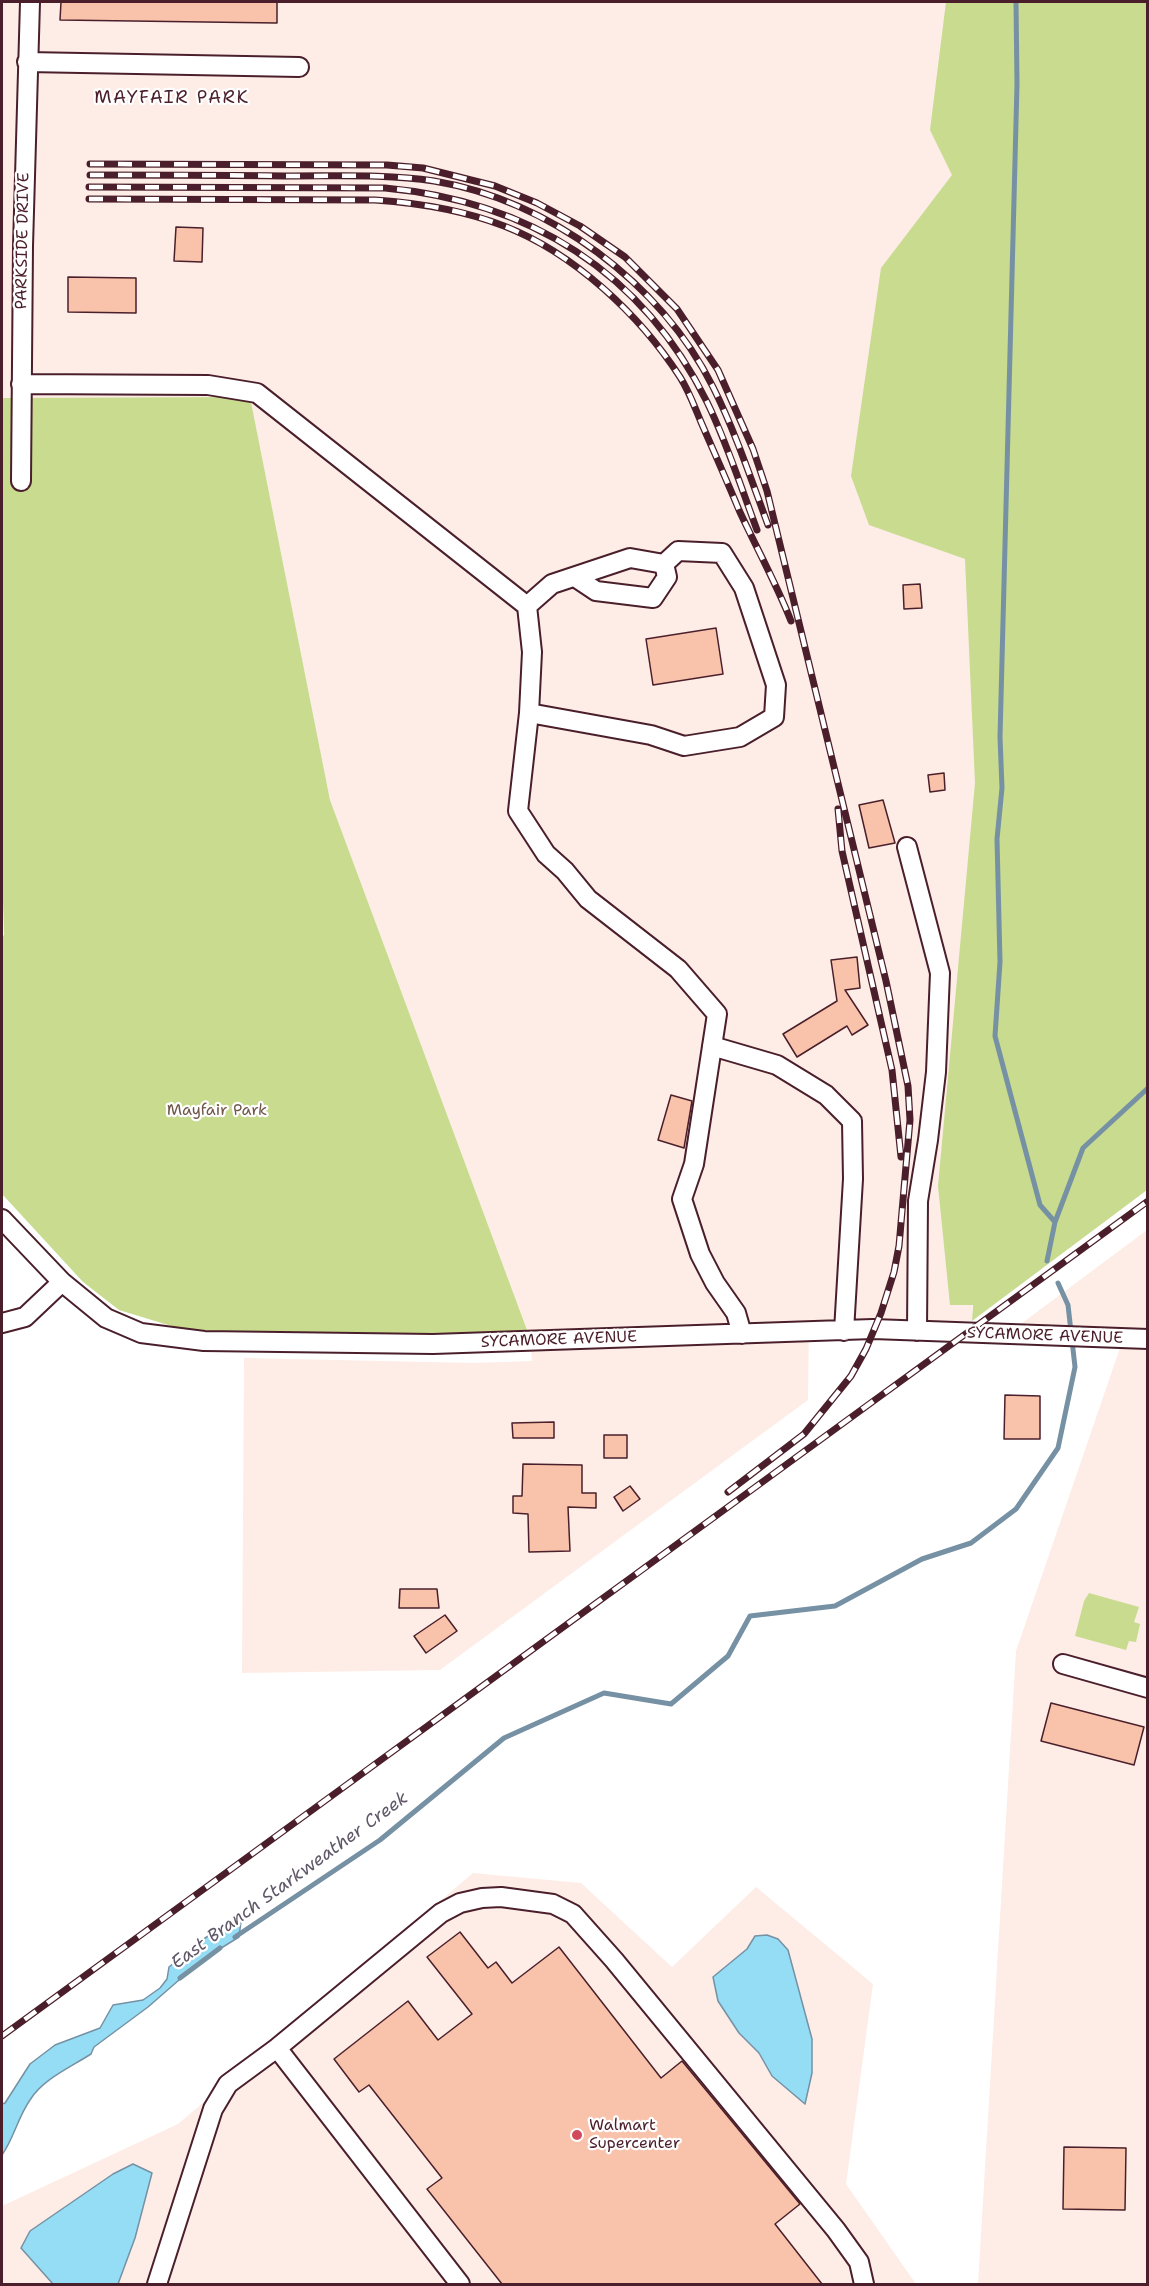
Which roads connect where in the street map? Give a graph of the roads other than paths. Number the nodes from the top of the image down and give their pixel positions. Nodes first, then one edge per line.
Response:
1 (30, 2) edge
2 (27, 62) junction
3 (299, 67) dead end
4 (21, 384) junction
5 (21, 481) dead end
6 (664, 564) junction
7 (575, 577) junction
8 (527, 606) junction
9 (529, 713) junction
10 (908, 847) dead end
11 (712, 1046) junction
12 (2, 1219) edge
13 (62, 1282) junction
14 (2, 1323) edge
15 (843, 1331) junction
16 (917, 1331) junction
17 (742, 1334) junction
18 (1148, 1339) edge
19 (1064, 1664) dead end
20 (1148, 1688) edge
21 (277, 2048) junction
22 (157, 2284) edge
23 (459, 2284) edge
24 (864, 2284) edge

1 - 2 street, PARKSIDE DRIVE
2 - 3 street
2 - 4 street, PARKSIDE DRIVE
4 - 5 street, PARKSIDE DRIVE
4 - 8 street
6 - 7 street
6 - 7 street
6 - 9 street
7 - 8 street
8 - 9 street
9 - 11 street
10 - 16 street
11 - 15 street
11 - 17 street
12 - 13 street, SYCAMORE AVENUE
13 - 14 street
13 - 17 street, SYCAMORE AVENUE
15 - 16 street, SYCAMORE AVENUE
15 - 17 street, SYCAMORE AVENUE
16 - 18 street, SYCAMORE AVENUE
19 - 20 street
21 - 22 street
21 - 23 street
21 - 24 street

